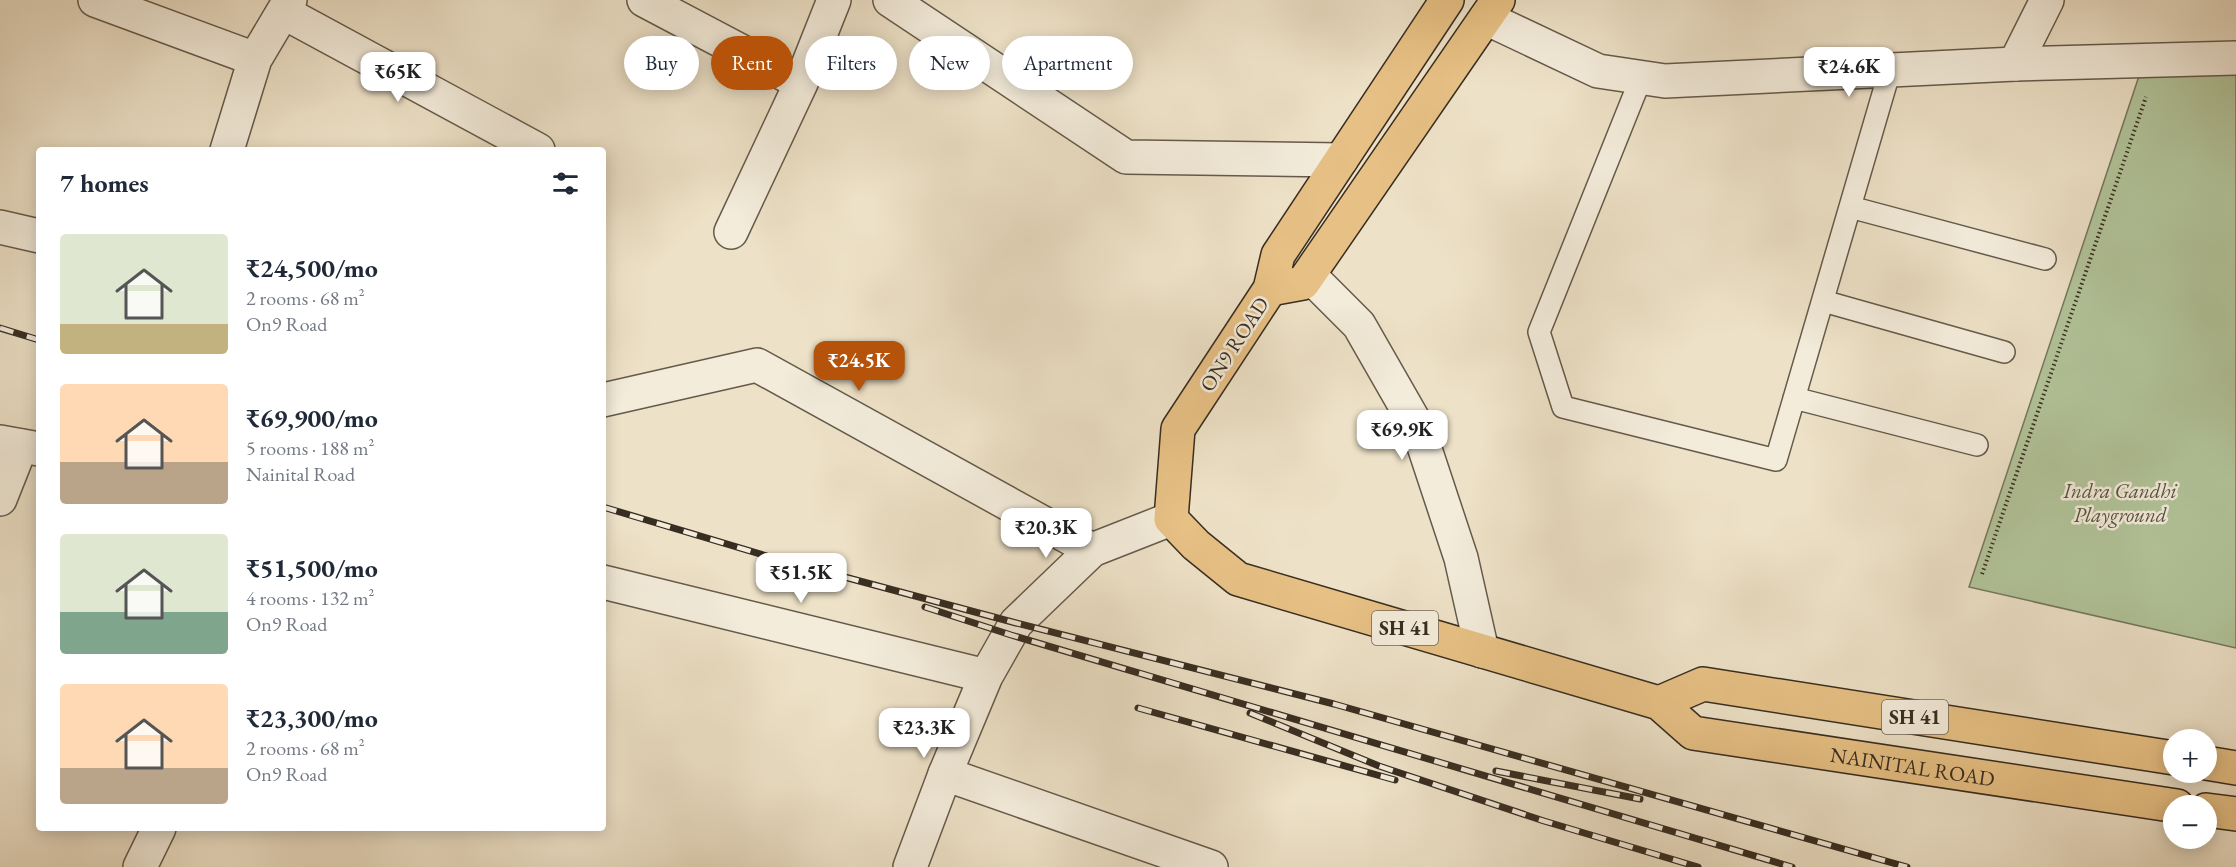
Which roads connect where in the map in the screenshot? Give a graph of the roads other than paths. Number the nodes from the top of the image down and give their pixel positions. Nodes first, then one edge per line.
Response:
1 (95, 0) edge
2 (644, 0) edge
3 (834, 0) edge
4 (890, 0) edge
5 (1447, 0) edge
6 (2046, 0) edge
7 (286, 6) edge
8 (1492, 9) edge
9 (2236, 58) edge
10 (255, 59) junction
11 (2015, 63) junction
12 (1890, 70) junction
13 (1641, 78) junction
14 (801, 83) junction
15 (228, 147) edge
16 (533, 147) edge
17 (1341, 160) junction
18 (1850, 207) junction
19 (0, 227) edge
20 (731, 232) dead end
21 (36, 235) edge
22 (2045, 259) dead end
23 (1309, 275) junction
24 (1270, 290) junction
25 (1823, 301) junction
26 (2004, 352) dead end
27 (1794, 398) junction
28 (606, 399) edge
29 (1977, 445) dead end
30 (20, 446) edge
31 (0, 499) edge
32 (1171, 519) junction
33 (1092, 550) junction
34 (606, 583) edge
35 (1482, 651) junction
36 (986, 676) junction
37 (1659, 703) junction
38 (2163, 756) edge
39 (2217, 765) edge
40 (2236, 768) edge
41 (945, 774) junction
42 (2163, 804) edge
43 (2217, 811) edge
44 (2236, 814) edge
45 (158, 831) edge
46 (1201, 866) edge
47 (140, 867) edge
48 (910, 867) edge

1 - 10 street
2 - 14 street
3 - 14 street
4 - 17 street
5 - 17 main road
6 - 11 street
7 - 10 street
7 - 16 street
8 - 13 street
8 - 23 main road, ON9 ROAD
9 - 11 street
10 - 15 street
11 - 12 street
12 - 13 street
12 - 18 lane
13 - 27 lane
14 - 20 street
17 - 24 main road
18 - 22 lane
18 - 25 lane
19 - 21 street
23 - 24 main road, ON9 ROAD
23 - 35 street
24 - 32 main road, ON9 ROAD
25 - 26 lane
25 - 27 lane
27 - 29 lane
28 - 33 street
30 - 31 street
32 - 33 street
32 - 35 main road, NAINITAL ROAD / SH 41
33 - 36 street
34 - 36 street
35 - 37 main road, NAINITAL ROAD / SH 41
36 - 41 street
37 - 38 main road, SH 41
37 - 42 main road, NAINITAL ROAD
39 - 40 main road
41 - 46 street
41 - 48 street
43 - 44 main road
45 - 47 street

